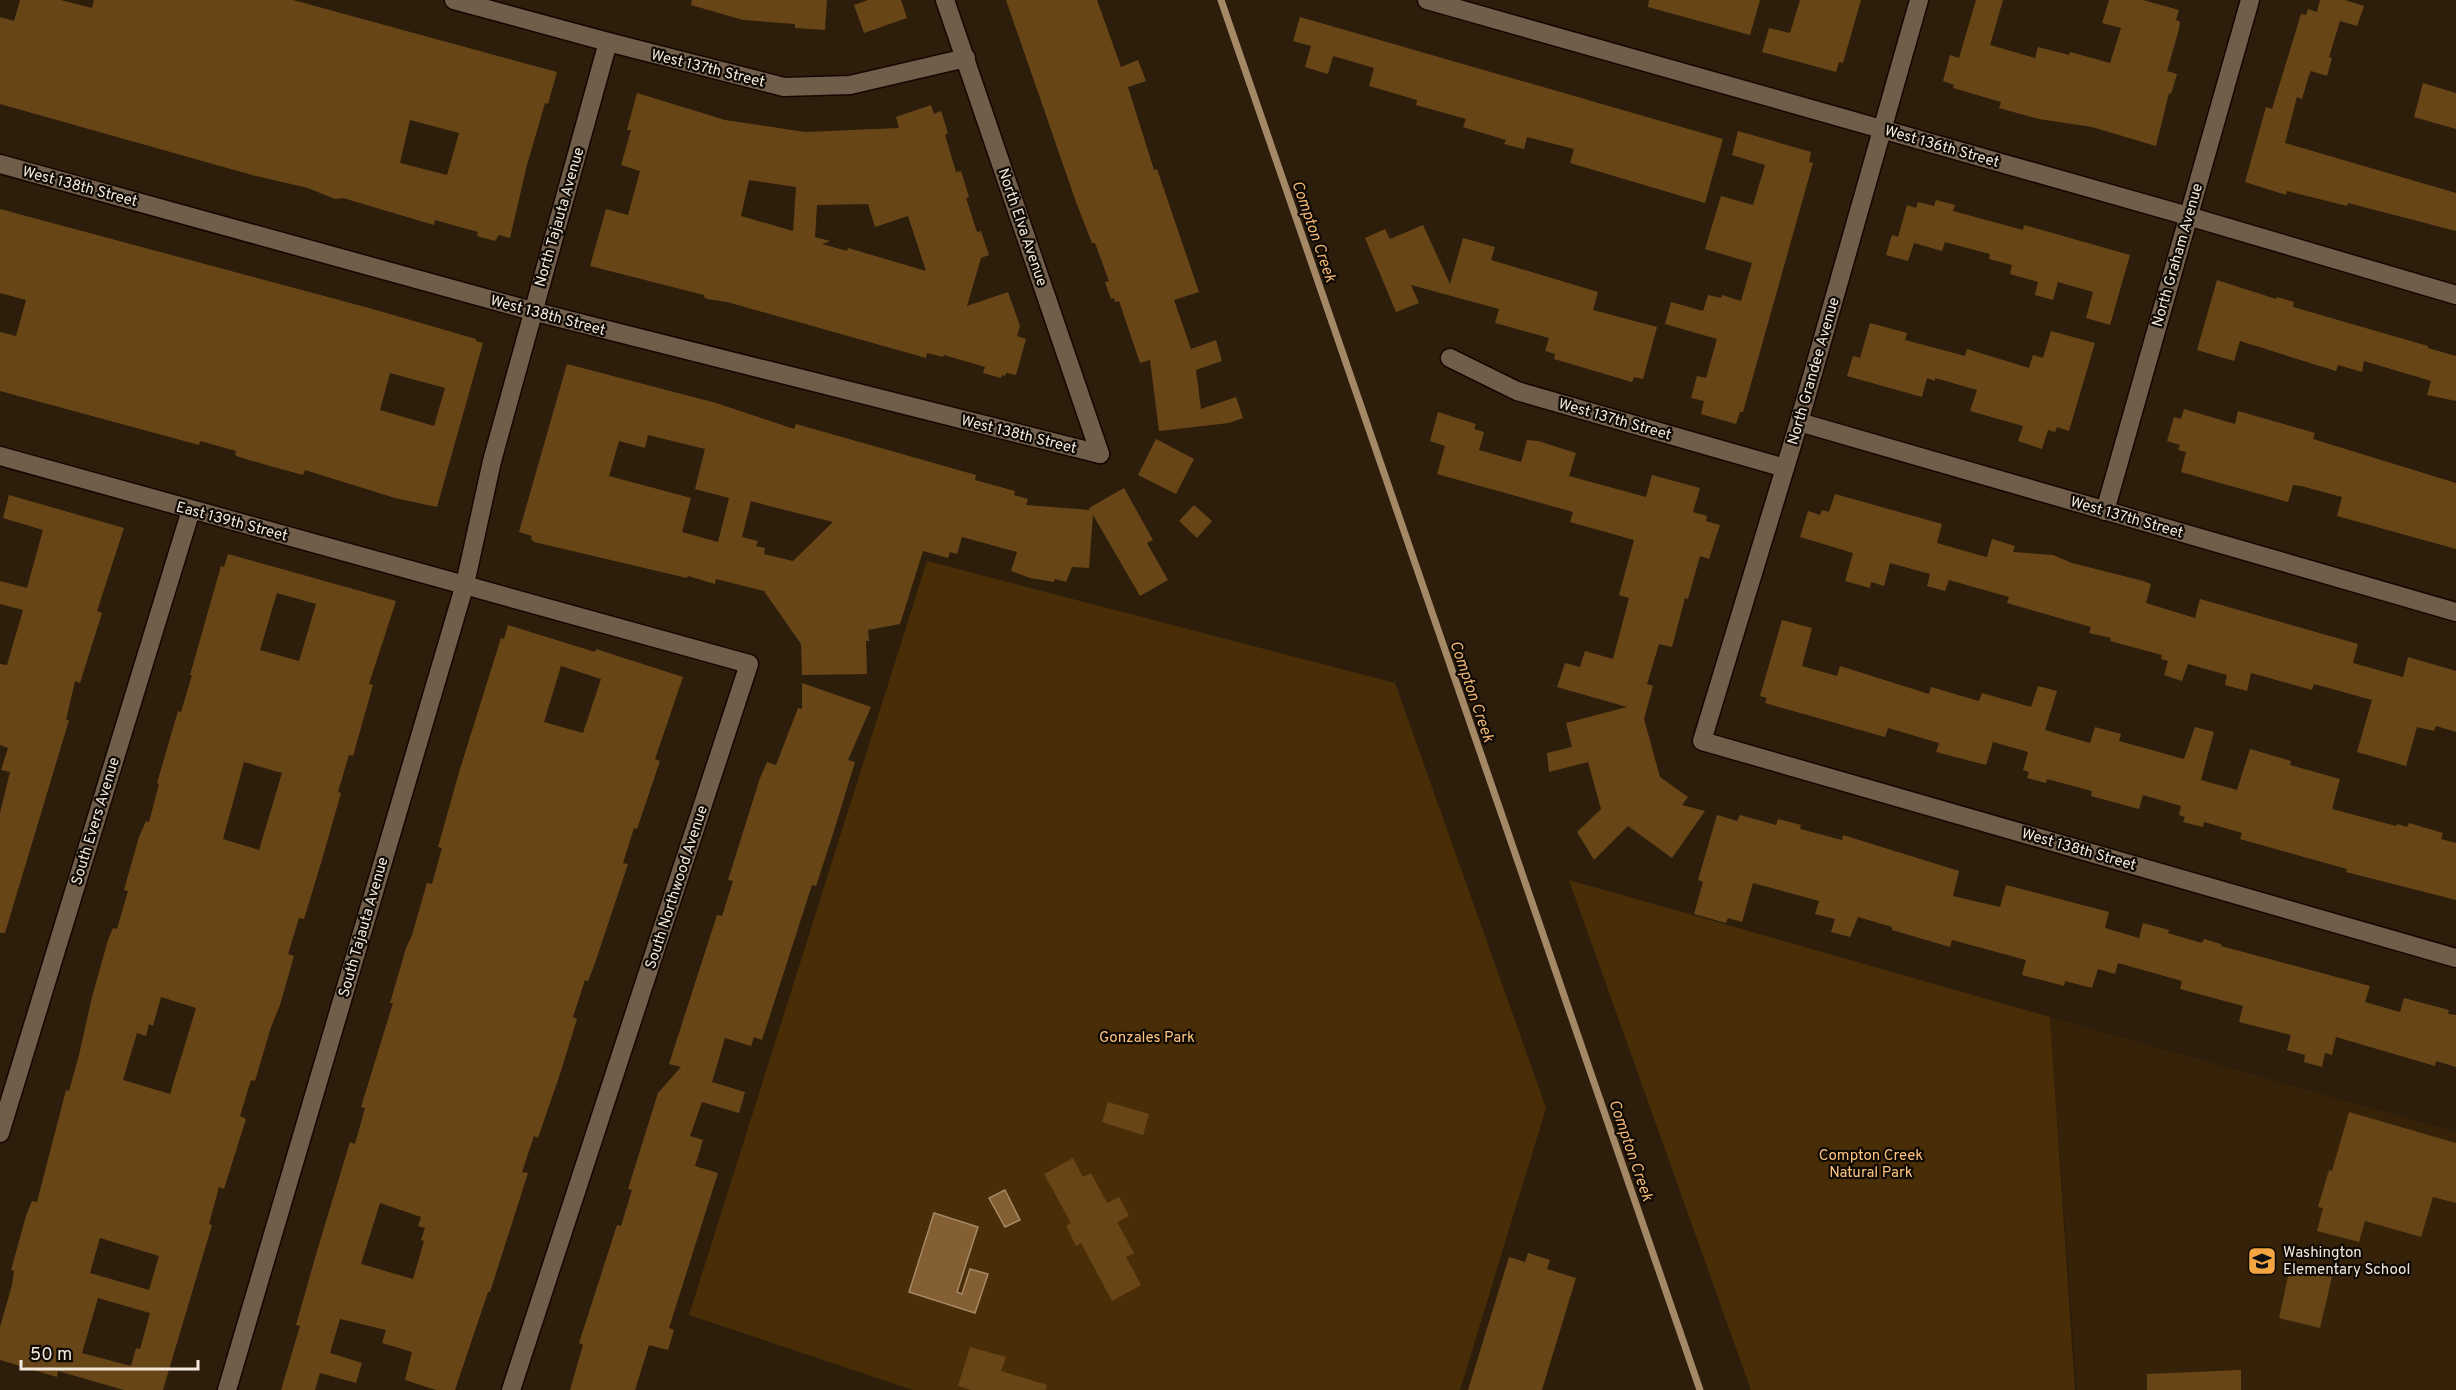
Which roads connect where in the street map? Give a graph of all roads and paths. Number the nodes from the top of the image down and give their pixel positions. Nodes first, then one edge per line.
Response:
1 (454, 0) edge
2 (945, 0) edge
3 (1427, 0) edge
4 (1919, 0) edge
5 (2250, 0) edge
6 (608, 42) junction
7 (966, 58) junction
8 (1882, 129) junction
9 (0, 164) edge
10 (2188, 216) junction
11 (2456, 295) edge
12 (532, 311) junction
13 (1450, 358) dead end
14 (1799, 422) junction
15 (1100, 454) joint
16 (0, 456) edge
17 (492, 461) joint
18 (1785, 468) junction
19 (191, 510) junction
20 (2105, 511) junction
21 (465, 584) junction
22 (2456, 612) edge
23 (1702, 741) joint
24 (2456, 958) edge
25 (0, 1132) edge
26 (226, 1390) edge
27 (511, 1390) edge

1 - 6 street, West 137th Street
2 - 7 street, North Elva Avenue
3 - 8 street, West 136th Street
4 - 8 street, North Grandee Avenue
5 - 10 street, North Graham Avenue
6 - 7 street, West 137th Street
6 - 12 street, North Tajauta Avenue
7 - 15 street, North Elva Avenue
8 - 10 street, West 136th Street
8 - 14 street, North Grandee Avenue
9 - 12 street, West 138th Street
10 - 11 street, West 136th Street
10 - 20 street, North Graham Avenue
12 - 15 street, West 138th Street
12 - 17 street, North Tajauta Avenue
13 - 18 street, West 137th Street
14 - 18 street, North Grandee Avenue
14 - 20 street, West 137th Street
16 - 19 street, East 139th Street
17 - 21 street, South Tajauta Avenue
18 - 23 street, North Grandee Avenue
19 - 21 street, East 139th Street
19 - 25 street, South Evers Avenue
20 - 22 street, West 137th Street
21 - 26 street, South Tajauta Avenue
21 - 27 street, South Northwood Avenue
23 - 24 street, West 138th Street

